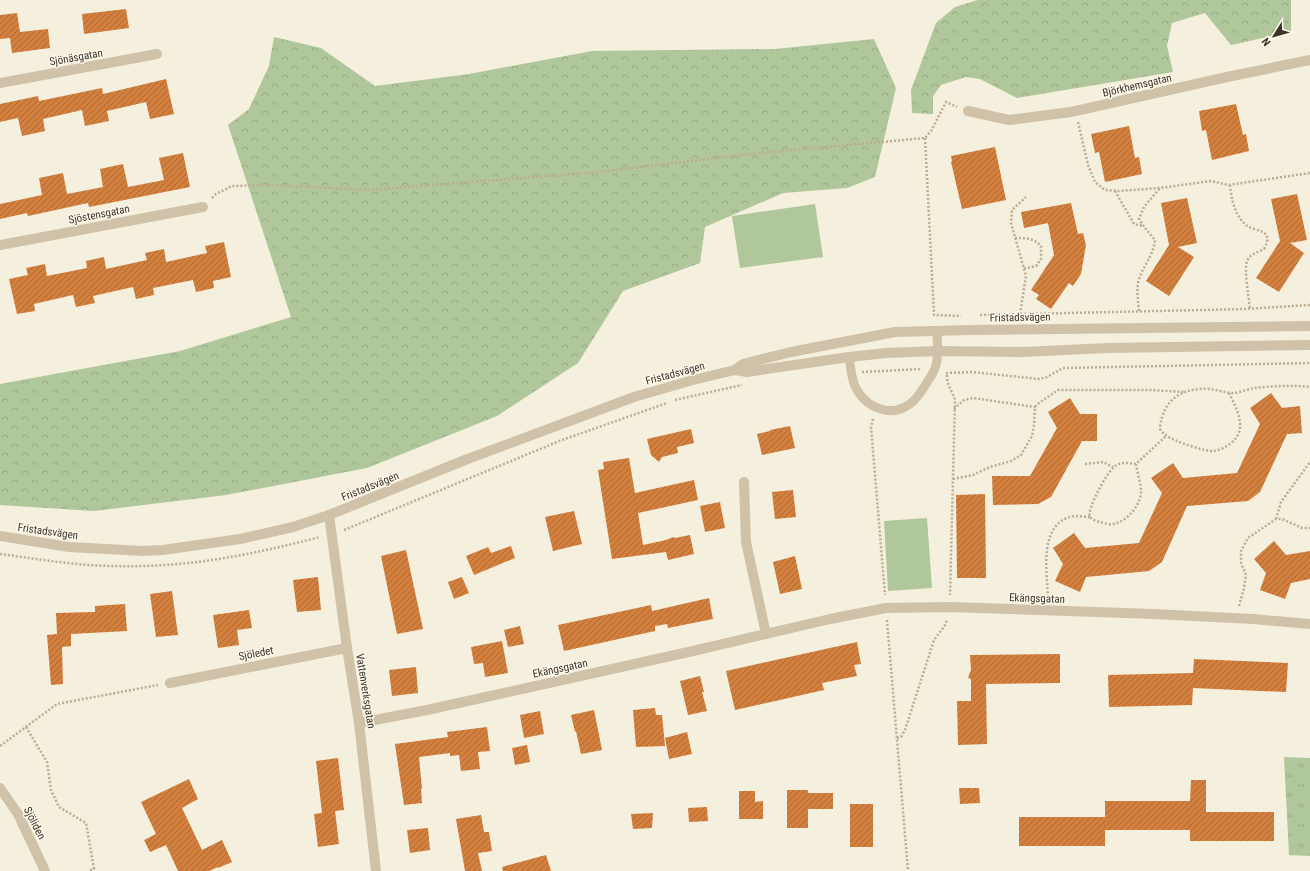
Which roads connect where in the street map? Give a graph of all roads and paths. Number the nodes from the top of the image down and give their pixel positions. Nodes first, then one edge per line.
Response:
1 (157, 54) dead end
2 (1310, 60) edge
3 (0, 83) edge
4 (968, 111) joint
5 (1075, 111) junction
6 (925, 138) junction
7 (1310, 173) edge
8 (1230, 185) junction
9 (1160, 188) junction
10 (1114, 190) junction
11 (1026, 197) dead end
12 (203, 207) joint
13 (1143, 226) junction
14 (1015, 238) junction
15 (0, 245) edge
16 (1023, 269) junction
17 (1310, 305) edge
18 (1250, 309) junction
19 (1139, 311) junction
20 (1020, 314) junction
21 (976, 315) dead end
22 (963, 316) dead end
23 (1310, 326) edge
24 (937, 331) junction
25 (1310, 345) edge
26 (938, 351) junction
27 (849, 357) junction
28 (1310, 363) edge
29 (735, 370) junction
30 (934, 370) junction
31 (852, 373) junction
32 (947, 373) junction
33 (749, 384) dead end
34 (1310, 387) edge
35 (1184, 392) junction
36 (1229, 393) junction
37 (876, 408) junction
38 (1035, 408) junction
39 (954, 409) junction
40 (1166, 436) junction
41 (1310, 462) edge
42 (1085, 464) dead end
43 (1136, 464) junction
44 (1113, 467) junction
45 (953, 479) junction
46 (744, 482) dead end
47 (329, 515) junction
48 (1090, 517) junction
49 (1276, 519) junction
50 (1310, 528) edge
51 (332, 534) junction
52 (0, 536) edge
53 (0, 554) edge
54 (950, 607) junction
55 (886, 608) junction
56 (1048, 610) junction
57 (1236, 618) junction
58 (1310, 624) edge
59 (766, 634) junction
60 (347, 648) junction
61 (170, 683) joint
62 (359, 723) junction
63 (26, 727) junction
64 (897, 738) junction
65 (0, 746) edge
66 (0, 788) edge
67 (45, 871) edge
68 (88, 871) edge
69 (376, 871) edge
70 (908, 871) edge

1 - 3 street, Sjönäsgatan
2 - 5 street, Björkhemsgatan
4 - 5 street, Björkhemsgatan
4 - 6 path
5 - 10 path
6 - 12 path
6 - 22 path
7 - 8 path
8 - 9 path
8 - 18 path
9 - 10 path
9 - 13 path
10 - 13 path
11 - 14 path
12 - 15 street, Sjöstensgatan
13 - 19 path
14 - 16 path
14 - 16 path
16 - 20 path
17 - 18 path
18 - 19 path
19 - 20 path
20 - 21 path
23 - 24 street, Fristadsvägen
24 - 26 lane
24 - 29 street, Fristadsvägen
25 - 26 street, Fristadsvägen
26 - 27 street, Fristadsvägen
26 - 30 lane
27 - 29 street, Fristadsvägen
27 - 31 lane
28 - 32 path
29 - 47 street, Fristadsvägen
30 - 31 path
30 - 32 path
30 - 37 lane
31 - 37 lane
32 - 39 path
33 - 51 path
34 - 36 path
35 - 36 path
35 - 38 path
35 - 40 path
36 - 40 path
37 - 55 path
38 - 39 path
38 - 45 path
39 - 45 path
40 - 43 path
41 - 49 path
42 - 44 path
43 - 44 path
43 - 48 path
44 - 48 path
45 - 54 path
46 - 59 street
47 - 51 street, Vattenverksgatan
47 - 52 street, Fristadsvägen
48 - 56 path
49 - 50 path
49 - 57 path
51 - 53 path
51 - 60 street, Vattenverksgatan
54 - 55 street, Ekängsgatan
54 - 56 street, Ekängsgatan
54 - 64 path
55 - 59 street, Ekängsgatan
55 - 64 path
56 - 57 street, Ekängsgatan
57 - 58 street, Ekängsgatan
59 - 62 street, Ekängsgatan
60 - 61 street, Sjöledet
60 - 62 street, Vattenverksgatan
61 - 63 path
62 - 69 street, Vattenverksgatan
63 - 65 path
63 - 68 path
64 - 70 path
66 - 67 street, Sjöliden

